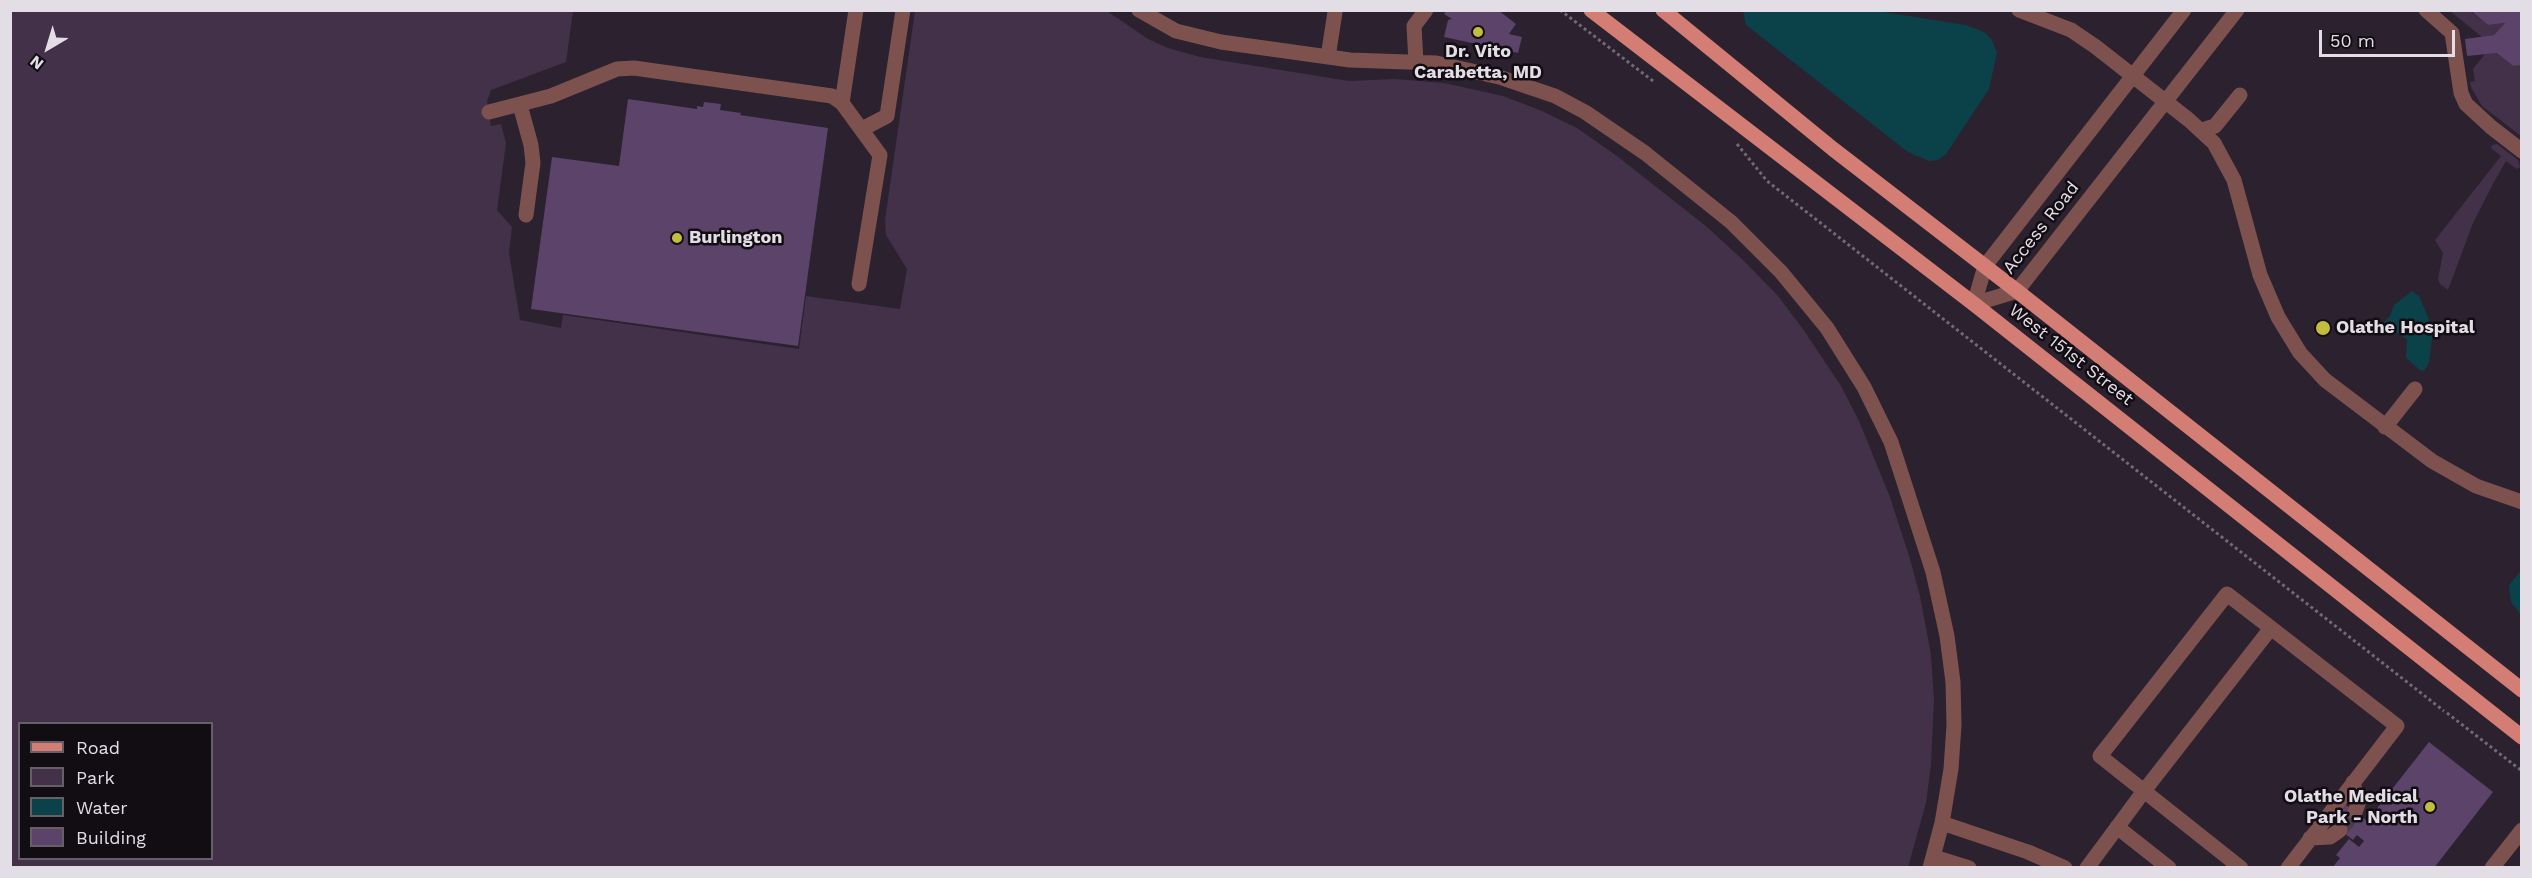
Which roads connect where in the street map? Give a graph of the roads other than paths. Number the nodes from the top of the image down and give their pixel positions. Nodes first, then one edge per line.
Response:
1 (856, 10) edge
2 (903, 10) edge
3 (1139, 10) edge
4 (1426, 10) edge
5 (1591, 10) edge
6 (1663, 10) edge
7 (2019, 10) edge
8 (2184, 10) edge
9 (2237, 10) edge
10 (2426, 10) edge
11 (1333, 11) edge
12 (1162, 17) edge
13 (1328, 57) junction
14 (1416, 62) junction
15 (2133, 75) junction
16 (2240, 95) dead end
17 (2165, 101) junction
18 (842, 103) junction
19 (520, 105) junction
20 (489, 112) dead end
21 (862, 129) junction
22 (2202, 130) junction
23 (2522, 151) edge
24 (526, 215) dead end
25 (1985, 266) junction
26 (859, 284) dead end
27 (2017, 291) junction
28 (1974, 304) junction
29 (2415, 389) dead end
30 (2385, 427) junction
31 (2522, 502) edge
32 (2271, 628) junction
33 (2522, 690) edge
34 (2522, 737) edge
35 (2353, 782) junction
36 (2144, 790) junction
37 (2355, 812) tunnel mouth
38 (1942, 823) junction
39 (2117, 827) junction
40 (2522, 830) edge
41 (2340, 831) tunnel mouth
42 (2310, 838) junction
43 (1932, 862) edge
44 (1969, 867) edge
45 (2065, 867) edge
46 (2087, 867) edge
47 (2169, 867) edge
48 (2241, 867) edge
49 (2288, 867) edge
50 (2492, 867) edge

1 - 18 street
2 - 21 street
3 - 12 street
4 - 14 street
5 - 28 main road, West 151st Street
6 - 25 main road, West 151st Street
7 - 15 street
8 - 15 street, Access Road
9 - 17 street, Access Road
10 - 23 street
11 - 13 street
12 - 13 street
13 - 14 street
14 - 38 street
15 - 17 street
15 - 25 street, Access Road
16 - 22 street
17 - 22 street
17 - 27 street, Access Road
18 - 19 street
18 - 21 street
19 - 20 street
19 - 24 street
21 - 26 street
22 - 30 street
25 - 27 main road, West 151st Street
25 - 28 street, Access Road
27 - 28 street, Access Road
27 - 33 main road, West 151st Street
28 - 34 main road, West 151st Street
29 - 30 street
30 - 31 street
32 - 35 street
32 - 36 street
32 - 36 street
35 - 37 street
35 - 42 street
36 - 39 street
36 - 48 street
38 - 43 street
38 - 45 street
39 - 46 street
39 - 47 street
40 - 50 street
41 - 42 street
42 - 49 street
43 - 44 street

